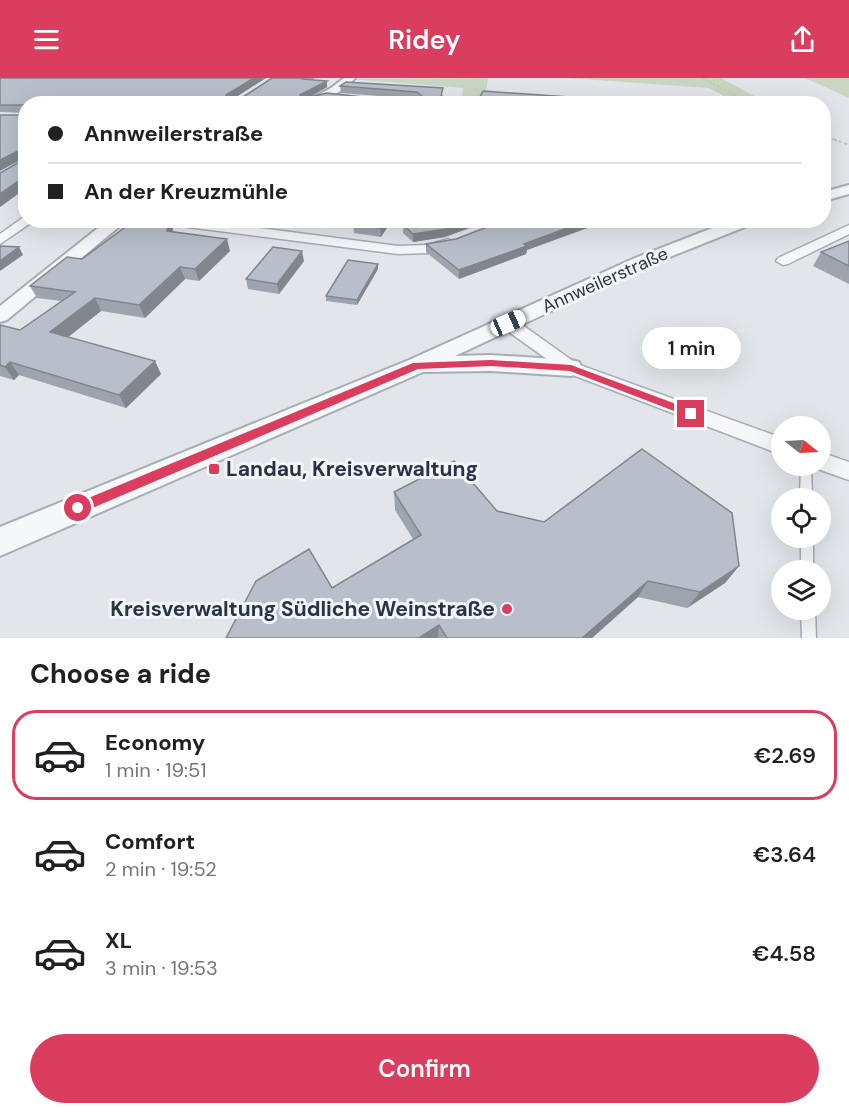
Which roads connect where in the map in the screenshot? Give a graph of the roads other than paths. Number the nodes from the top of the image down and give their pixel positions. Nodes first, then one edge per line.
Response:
1 (350, 78) edge
2 (325, 96) edge
3 (849, 189) edge
4 (831, 195) edge
5 (18, 228) edge
6 (109, 228) edge
7 (226, 228) edge
8 (729, 228) edge
9 (849, 229) edge
10 (463, 238) edge
11 (0, 240) edge
12 (783, 261) dead end
13 (0, 316) edge
14 (508, 323) junction
15 (417, 365) junction
16 (571, 368) junction
17 (771, 443) edge
18 (831, 465) edge
19 (849, 471) edge
20 (0, 542) edge
21 (808, 620) edge
22 (809, 638) edge

1 - 2 street
3 - 4 street
5 - 11 street
6 - 13 street
7 - 10 street
8 - 14 street, Annweilerstraße
9 - 12 street
14 - 15 street, Annweilerstraße
14 - 16 street
15 - 16 street
15 - 20 street, Annweilerstraße
16 - 17 street
18 - 19 street
21 - 22 lane

